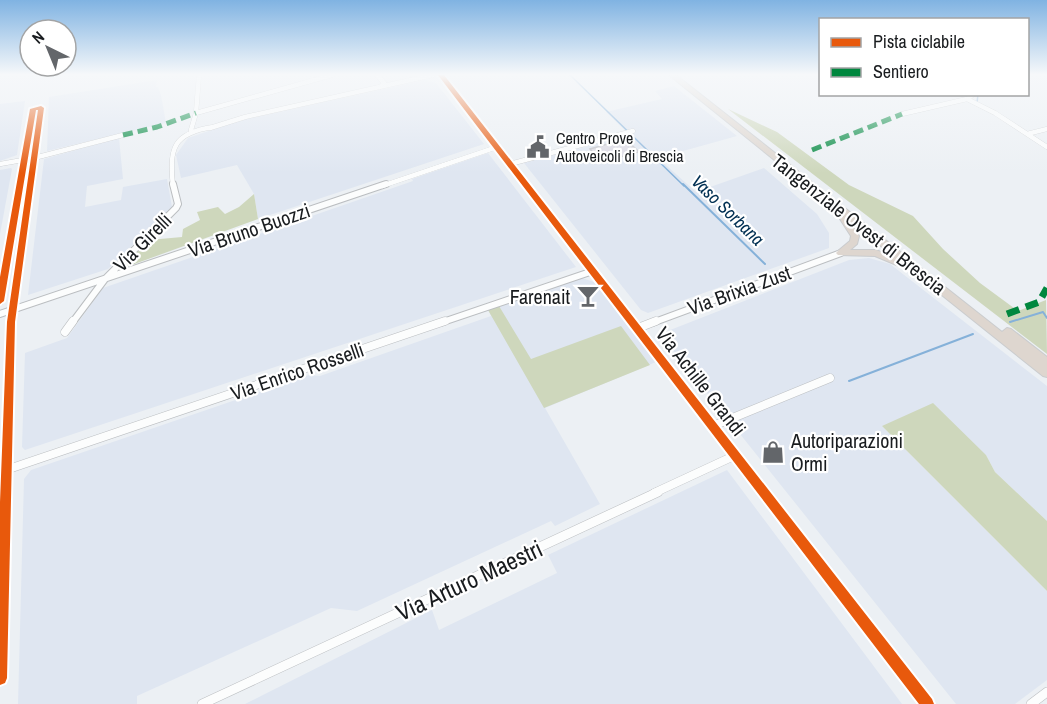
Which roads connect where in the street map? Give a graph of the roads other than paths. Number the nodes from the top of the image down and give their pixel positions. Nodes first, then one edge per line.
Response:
1 (196, 108) edge
2 (214, 108) edge
3 (285, 108) edge
4 (469, 108) edge
5 (713, 108) edge
6 (719, 108) edge
7 (929, 108) edge
8 (982, 108) edge
9 (196, 113) junction
10 (902, 114) dead end
11 (1047, 129) edge
12 (633, 131) dead end
13 (191, 132) junction
14 (1027, 134) junction
15 (123, 135) dead end
16 (497, 147) junction
17 (1047, 147) edge
18 (34, 158) junction
19 (24, 160) junction
20 (0, 164) edge
21 (510, 164) junction
22 (798, 176) junction
23 (841, 253) junction
24 (593, 271) junction
25 (105, 279) junction
26 (0, 301) edge
27 (965, 308) junction
28 (13, 310) junction
29 (0, 314) edge
30 (638, 328) junction
31 (65, 332) dead end
32 (1047, 363) edge
33 (1047, 373) edge
34 (830, 378) dead end
35 (713, 426) junction
36 (736, 455) junction
37 (3, 471) edge
38 (0, 678) edge
39 (1047, 692) edge
40 (202, 704) edge
41 (927, 704) edge
42 (1031, 704) edge

1 - 9 street
2 - 9 street
3 - 13 street, Via Girelli
4 - 16 street, Via Achille Grandi
5 - 22 highway, Tangenziale Ovest di Brescia
6 - 32 highway, Tangenziale Ovest di Brescia
7 - 10 street
8 - 14 street
9 - 13 street
11 - 14 street
12 - 21 street
13 - 25 street, Via Girelli
14 - 17 street
15 - 18 street
16 - 21 street, Via Achille Grandi
16 - 25 street, Via Bruno Buozzi
18 - 19 street
18 - 19 street
18 - 28 street
19 - 20 street
19 - 26 street
21 - 24 street, Via Achille Grandi
22 - 23 highway
22 - 27 highway, Tangenziale Ovest di Brescia
23 - 27 highway
23 - 30 street, Via Brixia Zust
24 - 30 street, Via Achille Grandi
24 - 37 street, Via Enrico Rosselli
25 - 28 street, Via Bruno Buozzi
25 - 31 street, Via Girelli
27 - 33 highway, Tangenziale Ovest di Brescia
28 - 29 street, Via Bruno Buozzi
28 - 37 street
30 - 35 street, Via Achille Grandi
34 - 35 street
35 - 36 street, Via Achille Grandi
36 - 40 street, Via Arturo Maestri
36 - 41 street, Via Achille Grandi
37 - 38 street
39 - 42 street

